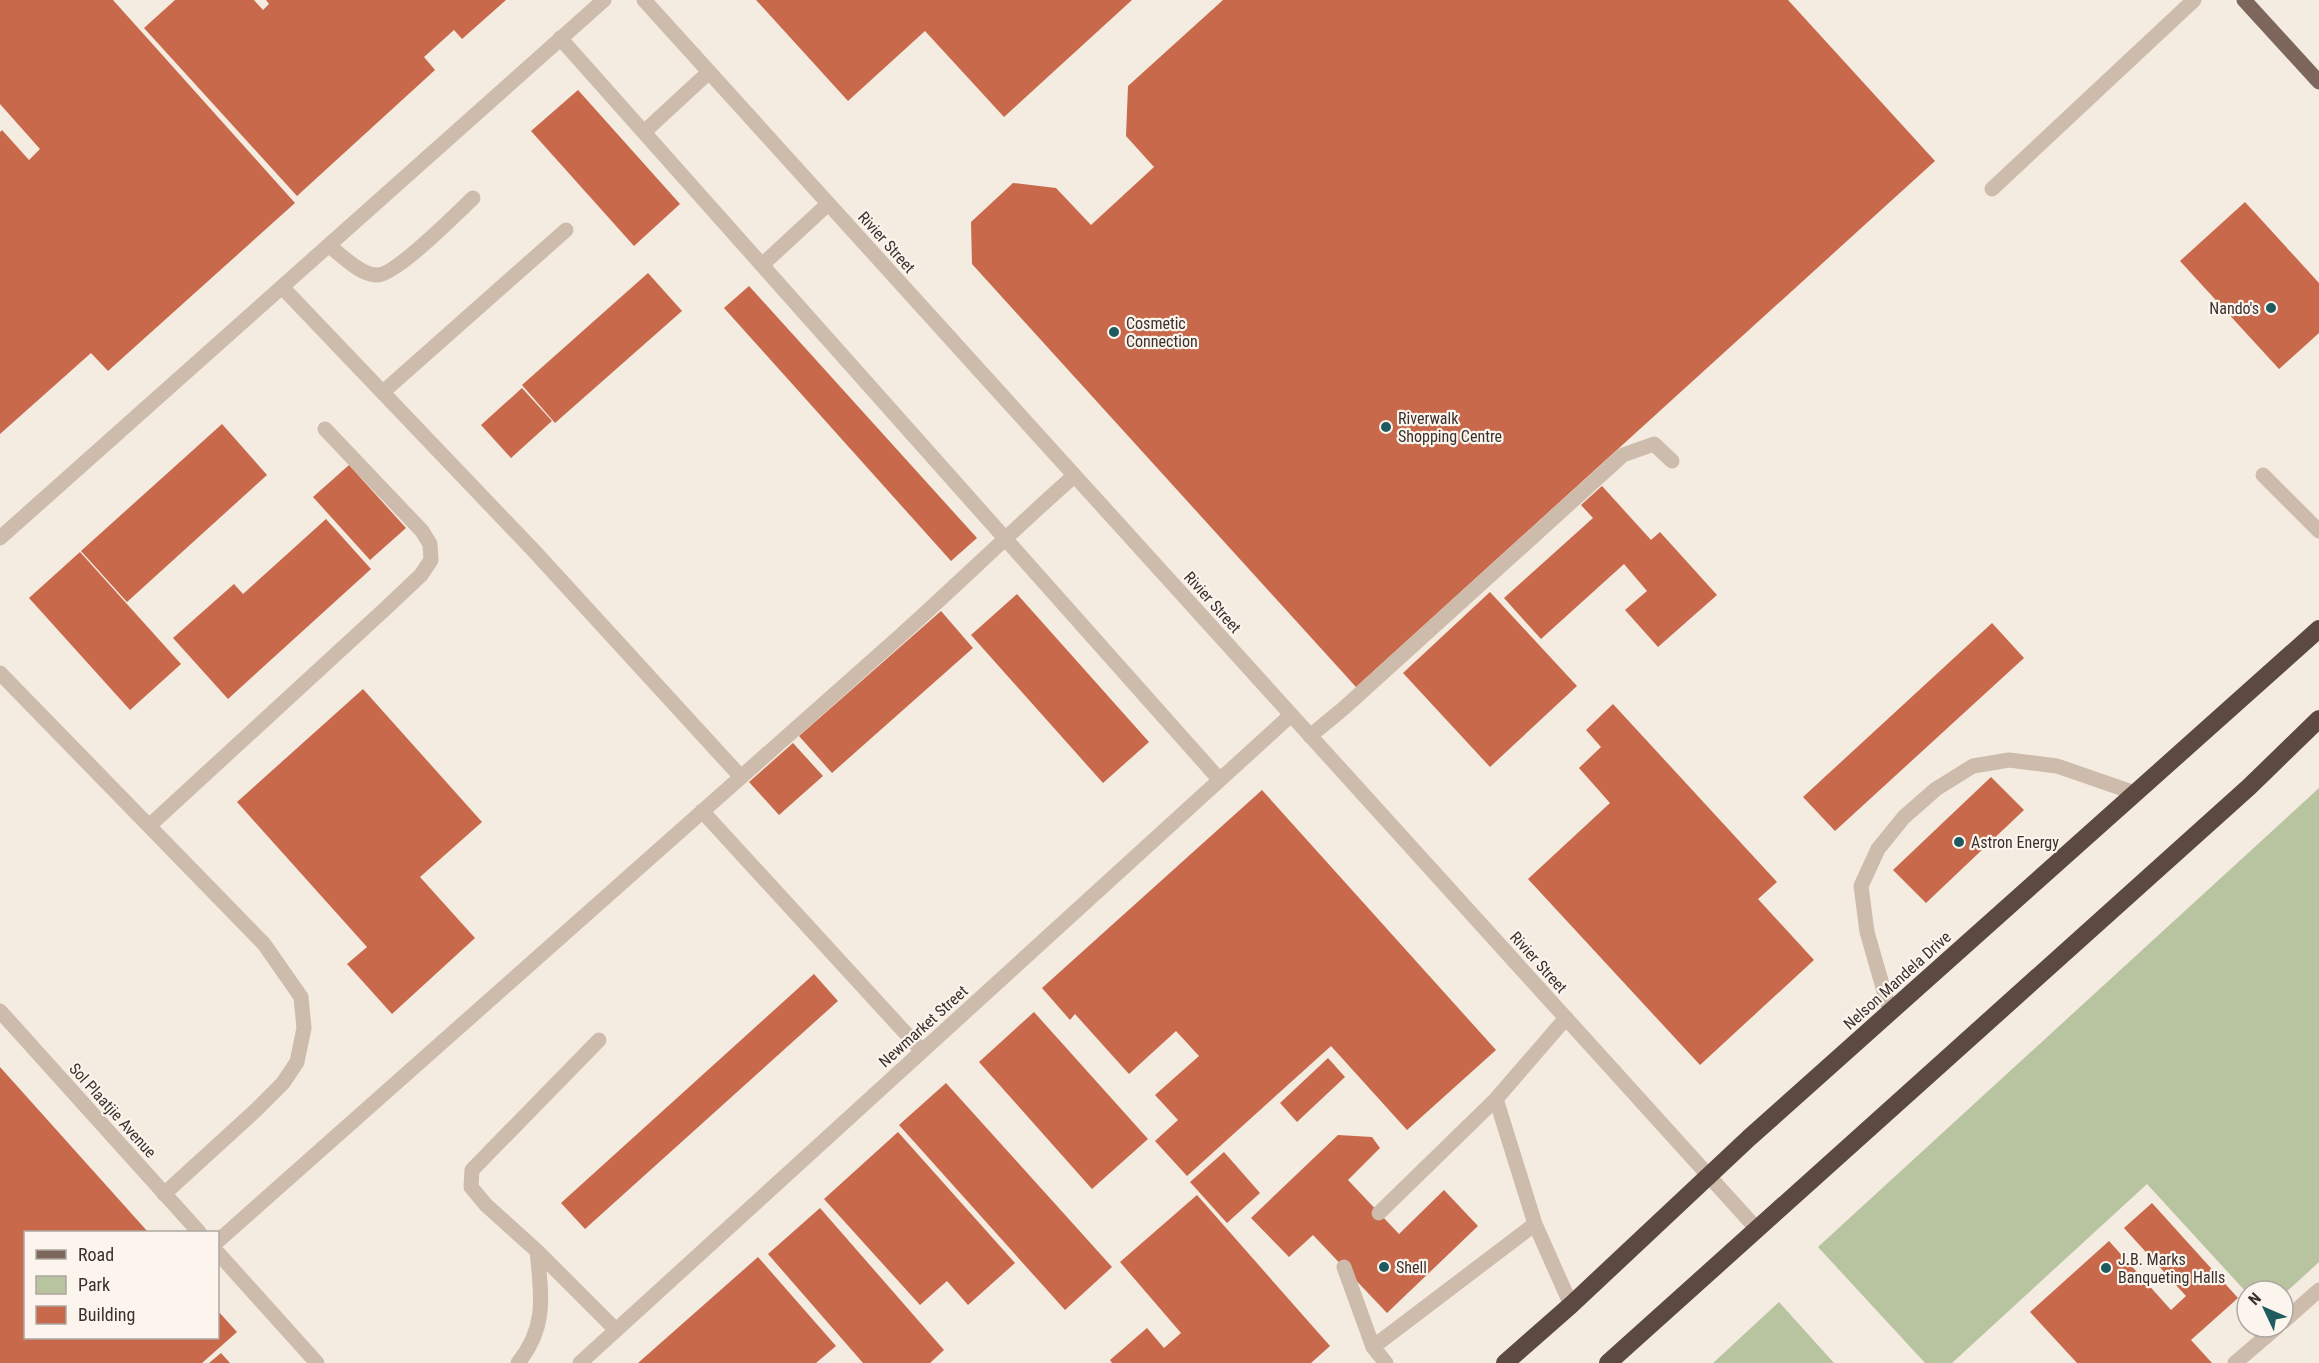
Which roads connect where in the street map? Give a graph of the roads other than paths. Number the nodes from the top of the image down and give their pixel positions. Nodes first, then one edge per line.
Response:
1 (604, 0) edge
2 (644, 0) edge
3 (2194, 0) edge
4 (2244, 0) edge
5 (560, 38) junction
6 (708, 72) junction
7 (2319, 82) edge
8 (644, 132) junction
9 (1992, 189) dead end
10 (473, 198) dead end
11 (828, 204) junction
12 (566, 230) dead end
13 (329, 246) junction
14 (762, 265) junction
15 (282, 287) junction
16 (383, 392) junction
17 (325, 429) dead end
18 (1672, 461) dead end
19 (2263, 475) dead end
20 (1074, 476) junction
21 (2319, 531) edge
22 (1004, 537) junction
23 (0, 538) edge
24 (2319, 630) edge
25 (0, 673) edge
26 (1291, 715) junction
27 (2319, 719) edge
28 (1310, 736) junction
29 (741, 777) junction
30 (1219, 779) junction
31 (2136, 793) junction
32 (702, 812) junction
33 (149, 826) junction
34 (0, 1011) edge
35 (1890, 1012) junction
36 (1566, 1018) junction
37 (599, 1041) dead end
38 (922, 1051) junction
39 (1496, 1099) junction
40 (1708, 1175) junction
41 (164, 1194) junction
42 (1379, 1213) dead end
43 (1535, 1224) junction
44 (1756, 1228) junction
45 (197, 1231) edge
46 (219, 1240) edge
47 (537, 1251) junction
48 (219, 1254) edge
49 (1344, 1267) dead end
50 (2319, 1290) edge
51 (1571, 1305) junction
52 (2295, 1311) edge
53 (616, 1330) junction
54 (2263, 1339) edge
55 (1374, 1347) junction
56 (317, 1363) edge
57 (518, 1363) edge
58 (580, 1363) edge
59 (1386, 1363) edge
60 (1505, 1363) edge
61 (1608, 1363) edge
62 (2235, 1363) edge

1 - 5 street
2 - 6 street, Rivier Street
3 - 9 street
4 - 7 main road
5 - 8 street
5 - 13 street
6 - 8 street
6 - 11 street, Rivier Street
8 - 14 street
10 - 13 street
11 - 14 street
11 - 20 street, Rivier Street
12 - 16 street
13 - 15 street
14 - 22 street
15 - 16 street
15 - 23 street
16 - 29 street
17 - 33 street
18 - 28 street
19 - 21 street
20 - 22 street
20 - 26 street, Rivier Street
22 - 29 street
22 - 30 street
24 - 31 highway, Nelson Mandela Drive
25 - 33 street
26 - 28 street, Rivier Street
26 - 30 street, Newmarket Street
27 - 44 highway
28 - 36 street, Rivier Street
29 - 32 street
30 - 38 street, Newmarket Street
31 - 35 highway, Nelson Mandela Drive
31 - 35 street
32 - 38 street
32 - 46 street
33 - 41 street
34 - 41 street, Sol Plaatjie Avenue
35 - 40 highway, Nelson Mandela Drive
36 - 39 street
36 - 40 street, Rivier Street
37 - 47 street
38 - 53 street, Newmarket Street
39 - 42 street
39 - 43 street
40 - 44 street, Rivier Street
40 - 51 highway, Nelson Mandela Drive
41 - 45 street, Sol Plaatjie Avenue
43 - 51 street
43 - 55 street
44 - 61 highway
47 - 53 street
47 - 57 street
48 - 56 street
49 - 55 street
50 - 52 street
51 - 60 highway, Nelson Mandela Drive
53 - 58 street, Newmarket Street
54 - 62 street
55 - 59 street

